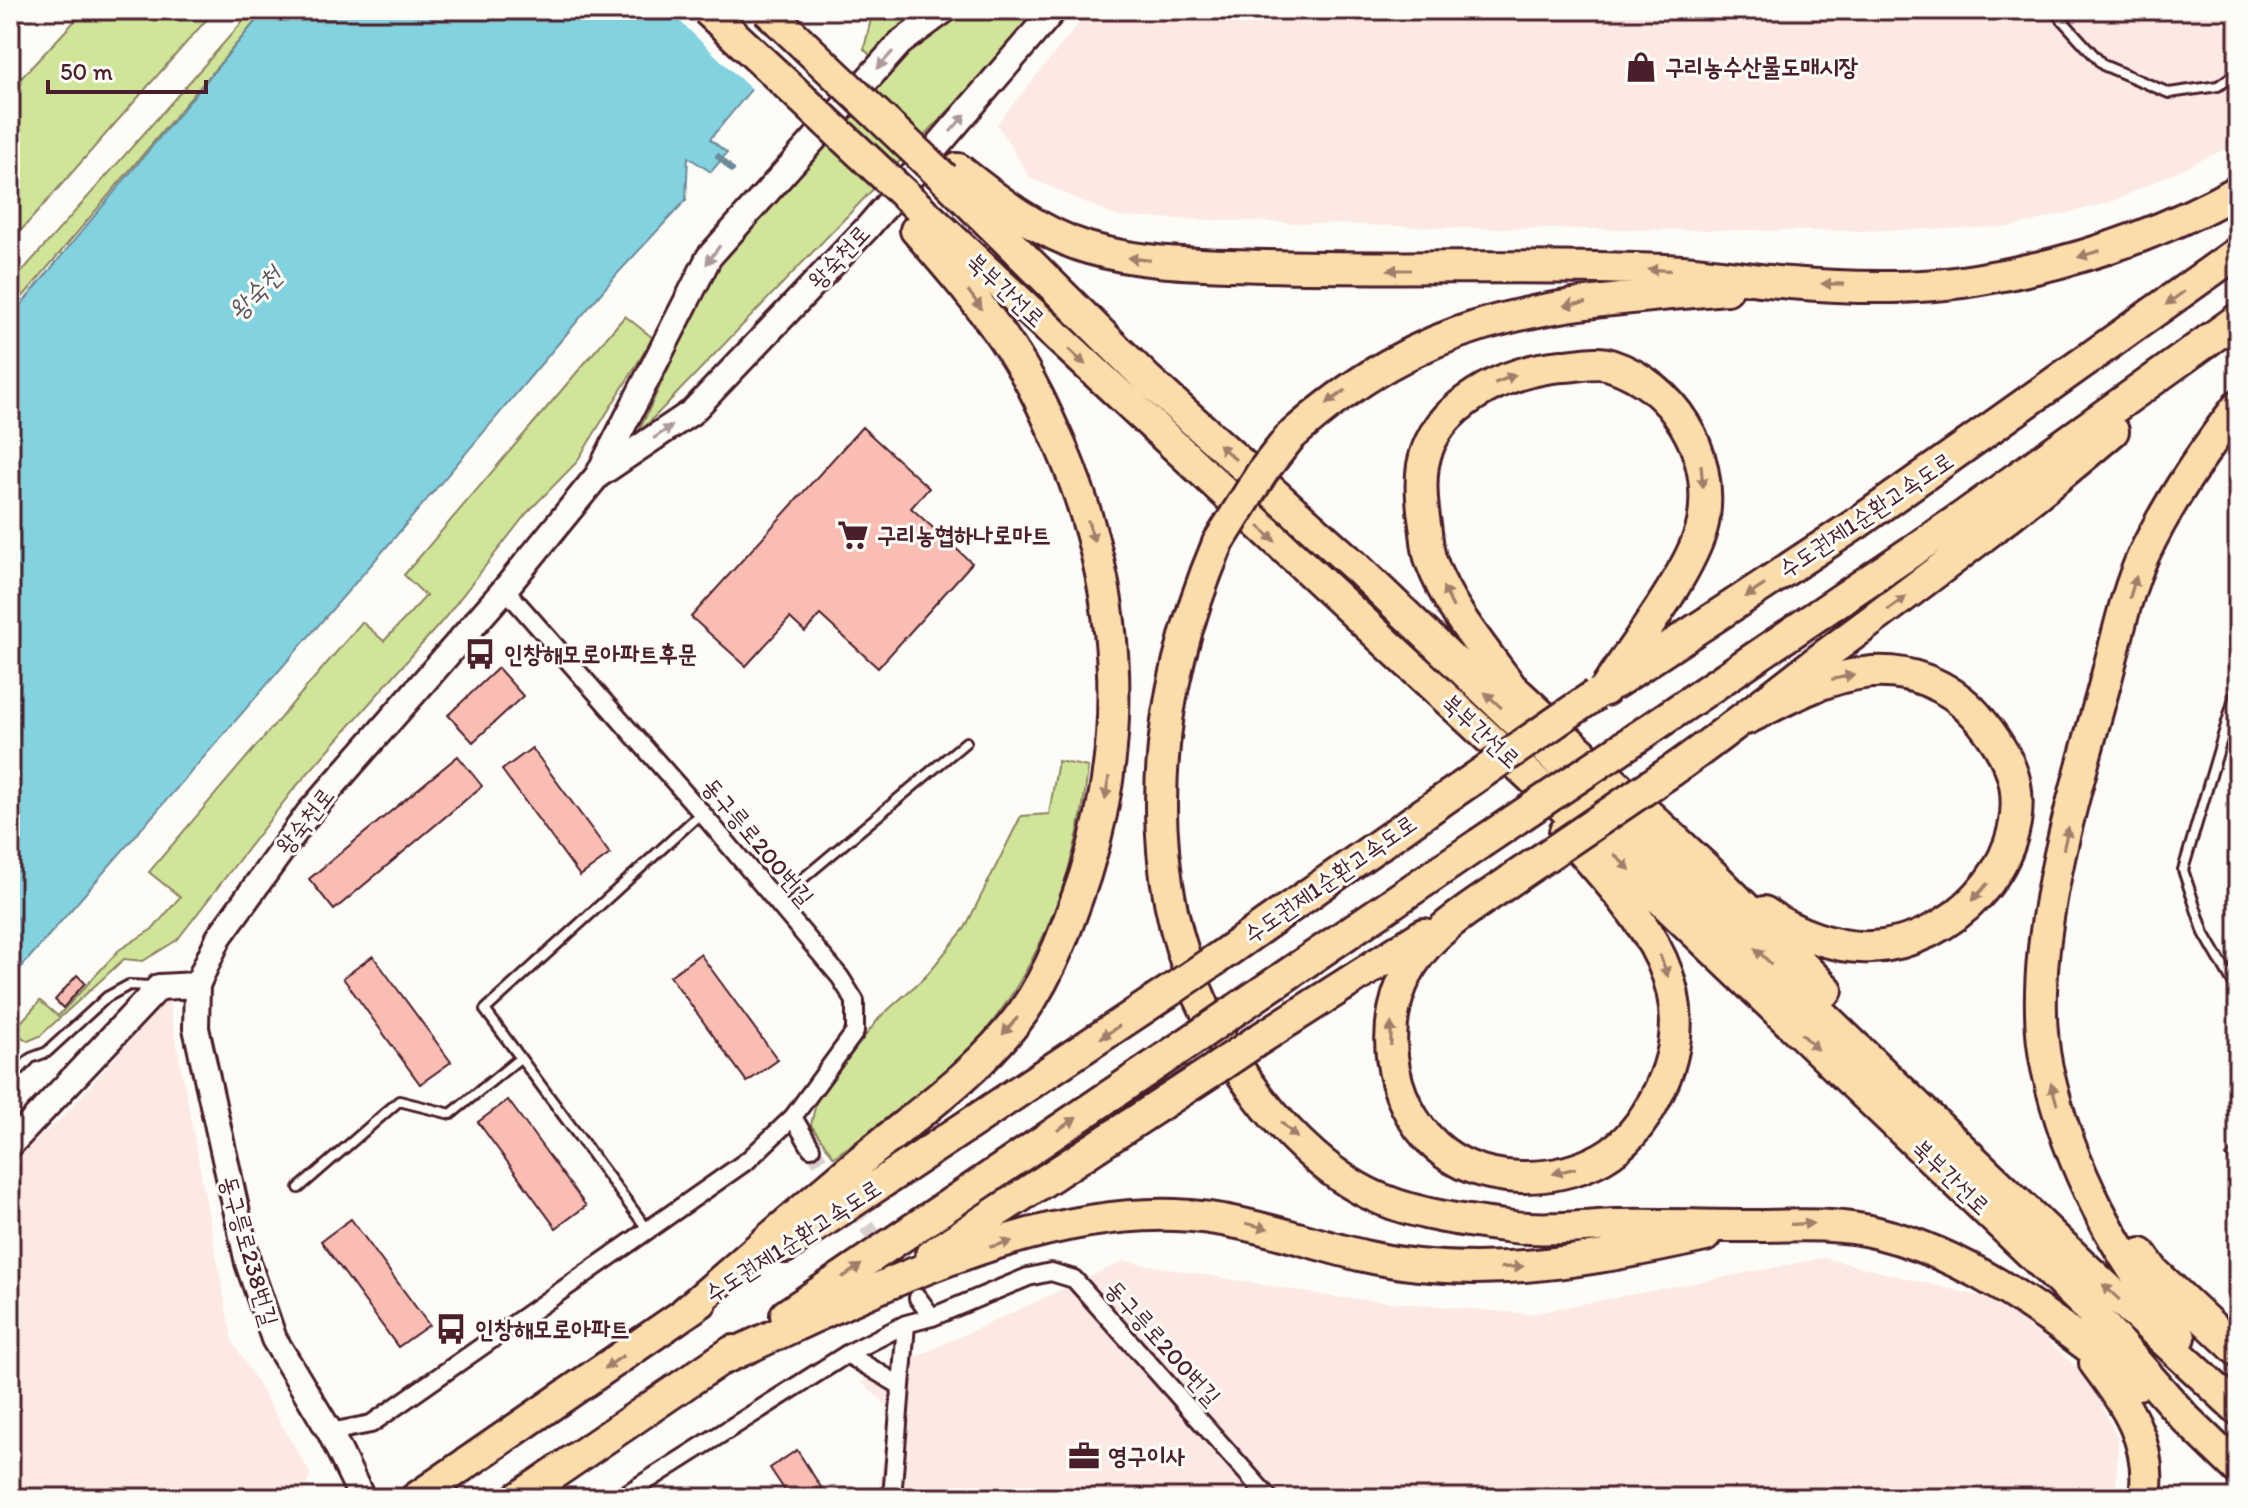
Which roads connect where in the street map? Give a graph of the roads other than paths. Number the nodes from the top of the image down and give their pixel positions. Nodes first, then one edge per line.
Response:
1 (707, 10) edge
2 (767, 10) edge
3 (945, 10) edge
4 (1054, 10) edge
5 (2053, 10) edge
6 (2238, 72) edge
7 (950, 172) junction
8 (2238, 191) edge
9 (912, 213) junction
10 (2238, 252) edge
11 (1792, 283) junction
12 (2238, 321) edge
13 (2238, 406) edge
14 (598, 475) junction
15 (1357, 568) junction
16 (505, 589) junction
17 (1509, 684) junction
18 (2238, 685) edge
19 (1438, 691) junction
20 (1600, 692) junction
21 (1746, 719) junction
22 (966, 742) dead end
23 (701, 812) junction
24 (1713, 875) junction
25 (1514, 878) junction
26 (776, 901) junction
27 (197, 985) junction
28 (2236, 985) edge
29 (159, 987) junction
30 (520, 1058) junction
31 (11, 1079) edge
32 (793, 1117) junction
33 (10, 1145) edge
34 (811, 1148) tunnel mouth
35 (2070, 1149) junction
36 (1981, 1167) junction
37 (299, 1188) dead end
38 (1745, 1226) junction
39 (648, 1231) junction
40 (876, 1291) junction
41 (918, 1298) tunnel mouth
42 (685, 1312) junction
43 (932, 1317) junction
44 (906, 1324) junction
45 (2074, 1336) junction
46 (2238, 1351) edge
47 (847, 1354) junction
48 (718, 1361) junction
49 (901, 1386) junction
50 (2234, 1406) edge
51 (2185, 1418) junction
52 (330, 1432) junction
53 (2238, 1469) edge
54 (362, 1498) edge
55 (417, 1498) edge
56 (518, 1498) edge
57 (620, 1498) edge
58 (892, 1498) edge
59 (1269, 1498) edge
60 (2145, 1498) edge

1 - 9 highway, bridge
2 - 7 highway, 북부간선로, bridge
3 -> 14 street, 왕숙천로
14 -> 4 street, 왕숙천로
5 - 6 lane
11 -> 7 highway
15 -> 7 highway, 북부간선로
8 -> 11 highway
9 -> 19 highway, 북부간선로
9 -> 42 highway
10 -> 20 highway, 수도권제1순환고속도로
11 -> 38 highway, bridge
21 -> 12 highway
48 -> 12 highway, bridge
35 -> 13 highway
14 - 16 street, 왕숙천로
15 - 17 highway
36 -> 15 highway, 북부간선로
16 - 23 street, 동구릉로200번길
16 - 27 street, 왕숙천로
17 -> 20 highway
17 - 24 highway
18 - 28 lane
19 -> 25 highway
19 -> 51 highway, 북부간선로
20 -> 42 highway, 수도권제1순환고속도로, bridge
21 -> 24 highway
21 - 25 highway, bridge
22 - 26 lane
23 - 26 street, 동구릉로200번길
23 - 30 lane
24 - 36 highway
25 - 40 highway, bridge
26 - 32 street, 동구릉로200번길
27 - 29 street
27 - 52 street, 동구릉로238번길
29 - 31 lane
29 - 33 street
30 - 37 lane
30 - 39 lane
32 - 34 street
32 - 39 street, 동구릉로200번길
35 - 46 highway
35 - 50 highway
50 -> 36 highway, 북부간선로
40 -> 38 highway
38 -> 45 highway
39 - 52 street, 동구릉로200번길
40 - 48 highway
41 - 43 street
42 -> 55 highway, 수도권제1순환고속도로
43 - 44 street, 동구릉로200번길
43 - 59 street, 동구릉로200번길
44 - 47 street, 동구릉로200번길
44 - 49 street
45 - 51 highway
45 - 60 highway
47 - 49 street
47 - 57 street, 동구릉로200번길
48 - 56 highway
49 - 58 street
51 - 53 highway, 북부간선로
52 - 54 street, 동구릉로238번길

